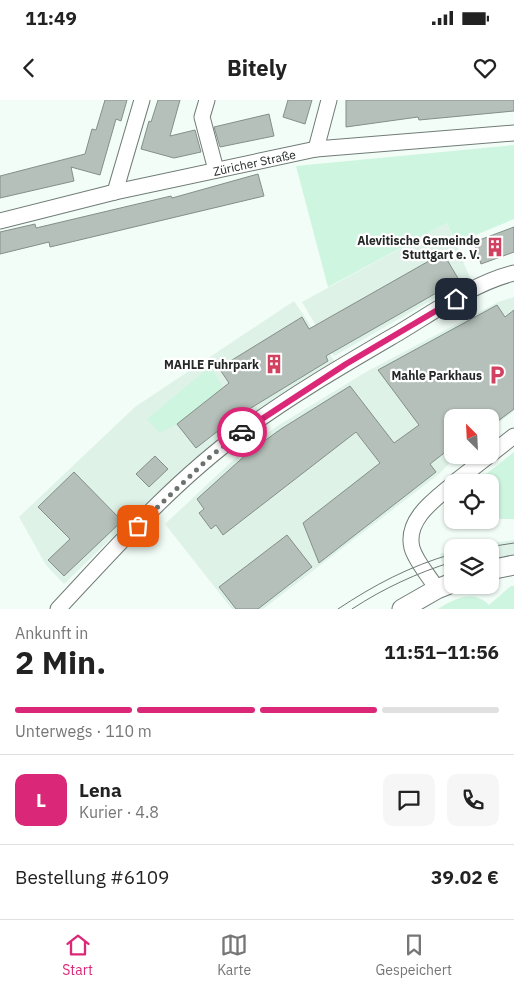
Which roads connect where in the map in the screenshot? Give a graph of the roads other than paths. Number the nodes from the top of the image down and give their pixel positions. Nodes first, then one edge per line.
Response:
1 (142, 100) edge
2 (207, 100) edge
3 (329, 100) edge
4 (514, 133) edge
5 (316, 149) junction
6 (216, 170) junction
7 (115, 192) junction
8 (0, 221) edge
9 (514, 273) edge
10 (514, 436) edge
11 (466, 474) edge
12 (444, 492) edge
13 (514, 565) edge
14 (499, 568) edge
15 (444, 585) edge
16 (444, 587) edge
17 (58, 609) edge
18 (402, 609) edge

1 - 7 street
2 - 6 street
3 - 5 street
4 - 5 street, Züricher Straße
5 - 6 street, Züricher Straße
6 - 7 street, Züricher Straße
7 - 8 street, Züricher Straße
9 - 17 street
10 - 11 street
12 - 15 street
13 - 14 main road
16 - 18 main road

